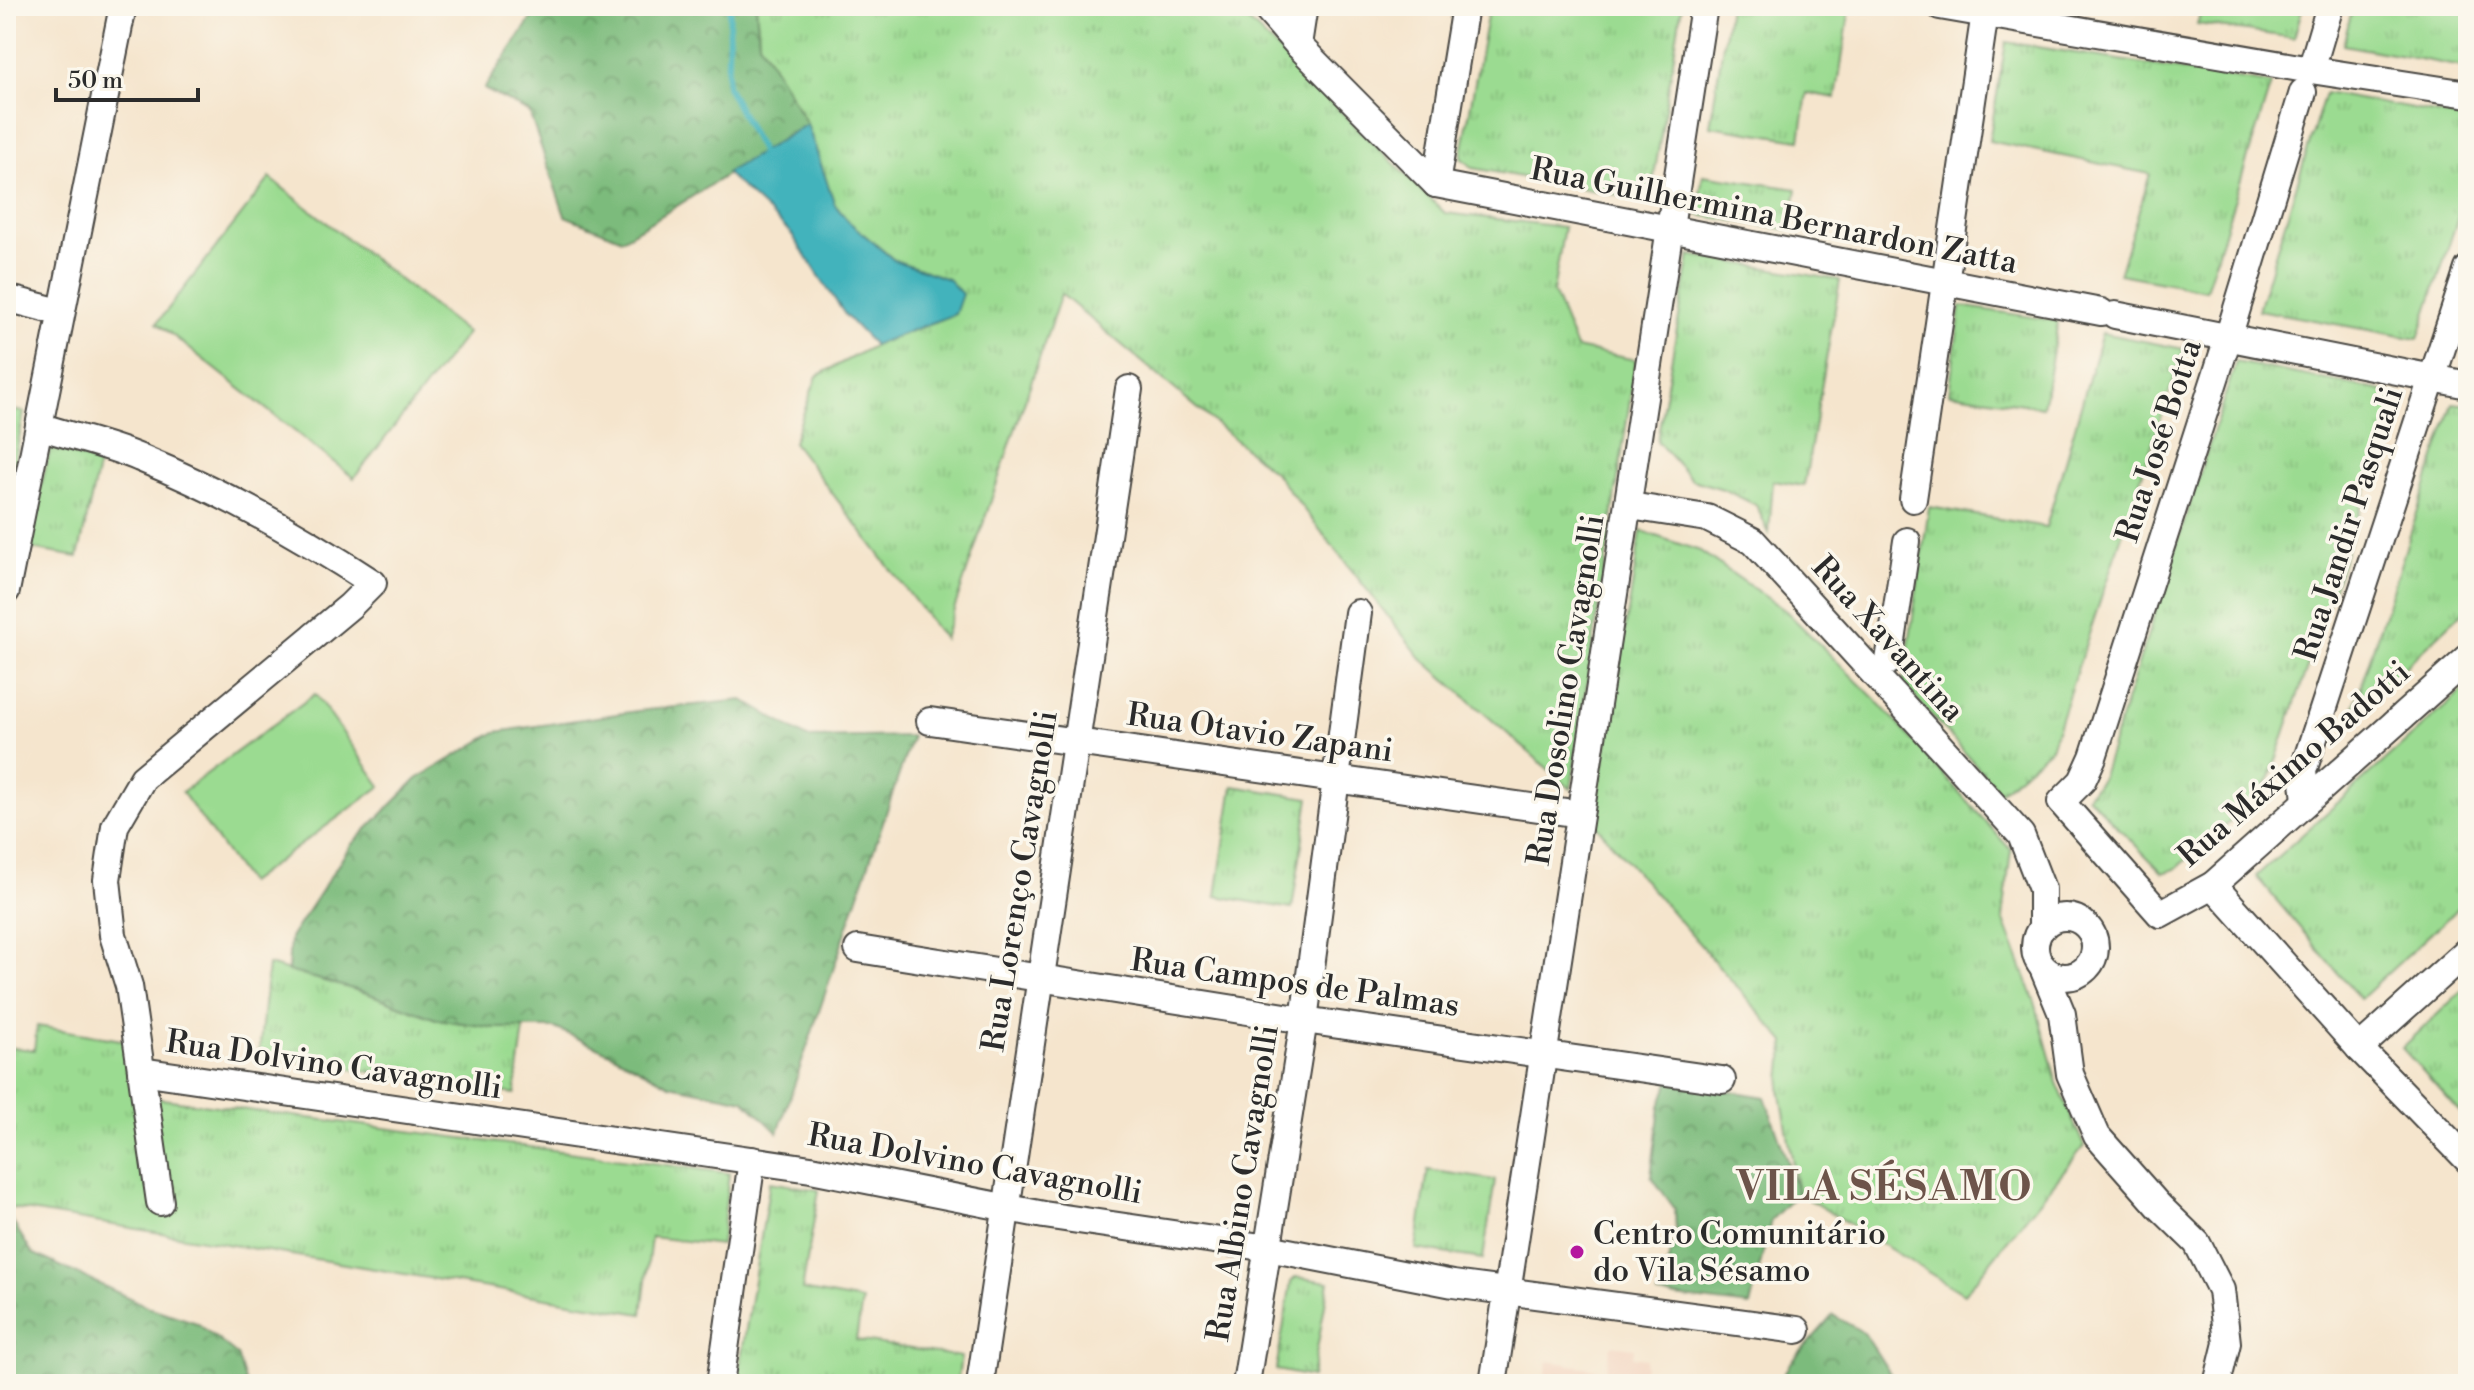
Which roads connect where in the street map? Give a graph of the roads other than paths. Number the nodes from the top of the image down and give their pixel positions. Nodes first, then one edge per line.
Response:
1 (123, 6) edge
2 (1264, 6) edge
3 (1304, 6) edge
4 (1465, 6) edge
5 (1704, 6) edge
6 (1940, 6) edge
7 (2330, 6) edge
8 (1985, 10) edge
9 (1298, 45) junction
10 (2307, 81) junction
11 (2468, 94) edge
12 (1436, 184) junction
13 (1671, 231) junction
14 (2468, 269) edge
15 (1945, 283) junction
16 (6, 298) edge
17 (60, 312) junction
18 (2228, 338) junction
19 (2433, 378) junction
20 (2468, 385) edge
21 (1129, 389) dead end
22 (39, 426) junction
23 (1913, 499) dead end
24 (1630, 506) junction
25 (1907, 541) dead end
26 (6, 591) edge
27 (1358, 613) dead end
28 (2468, 658) edge
29 (1889, 661) dead end
30 (930, 721) dead end
31 (1077, 741) junction
32 (1336, 779) junction
33 (2306, 801) junction
34 (1580, 814) junction
35 (2213, 885) junction
36 (2042, 889) junction
37 (2160, 914) joint
38 (2074, 918) junction
39 (2042, 928) junction
40 (858, 949) dead end
41 (2468, 950) edge
42 (2043, 968) junction
43 (2081, 974) junction
44 (1039, 979) junction
45 (2062, 1014) junction
46 (1304, 1020) junction
47 (2359, 1048) junction
48 (1545, 1053) junction
49 (141, 1071) junction
50 (1722, 1080) dead end
51 (752, 1160) junction
52 (2468, 1160) edge
53 (160, 1202) dead end
54 (1004, 1206) junction
55 (1268, 1248) junction
56 (1506, 1292) junction
57 (1797, 1330) dead end
58 (720, 1384) edge
59 (980, 1384) edge
60 (1246, 1384) edge
61 (1493, 1384) edge
62 (2217, 1384) edge

1 - 17 street
2 - 9 street
3 - 9 street
4 - 12 street
5 - 13 street, Rua Dosolino Cavagnolli
6 - 8 street
7 - 10 street, Rua José Botta
8 - 10 street
8 - 15 street
9 - 12 street
10 - 11 street
10 - 18 street, Rua José Botta
12 - 13 street, Rua Guilhermina Bernardon Zatta
13 - 15 street, Rua Guilhermina Bernardon Zatta
13 - 24 street, Rua Dosolino Cavagnolli
14 - 19 street, Rua Jandir Pasquali
15 - 18 street, Rua Guilhermina Bernardon Zatta
15 - 23 street
16 - 17 street
17 - 22 street
18 - 19 street, Rua Guilhermina Bernardon Zatta
18 - 37 street, Rua José Botta
19 - 20 street, Rua Guilhermina Bernardon Zatta
19 - 33 street, Rua Jandir Pasquali
21 - 31 street, Rua Lorenço Cavagnolli
22 - 26 street
22 - 49 street
24 - 34 street, Rua Dosolino Cavagnolli
24 - 36 street, Rua Xavantina
25 - 29 street
27 - 32 street, Rua Albino Cavagnolli
28 - 33 street, Rua Máximo Badotti
30 - 31 street, Rua Otavio Zapani
31 - 32 street, Rua Otavio Zapani
31 - 44 street, Rua Lorenço Cavagnolli
32 - 34 street, Rua Otavio Zapani
32 - 46 street, Rua Albino Cavagnolli
33 - 35 street, Rua Máximo Badotti
34 - 48 street, Rua Dosolino Cavagnolli
35 - 37 street, Rua Máximo Badotti
35 - 47 street
36 - 38 street
36 - 39 street
38 - 39 street
38 - 43 street
39 - 42 street
40 - 44 street, Rua Campos de Palmas
41 - 47 street
42 - 43 street
42 - 45 street
43 - 45 street
44 - 46 street, Rua Campos de Palmas
44 - 54 street, Rua Lorenço Cavagnolli
45 - 62 street
46 - 48 street, Rua Campos de Palmas
46 - 55 street, Rua Albino Cavagnolli
47 - 52 street
48 - 50 street, Rua Campos de Palmas
48 - 56 street, Rua Dosolino Cavagnolli
49 - 51 street, Rua Dolvino Cavagnolli
49 - 53 street
51 - 54 street, Rua Dolvino Cavagnolli
51 - 58 street
54 - 55 street, Rua Dolvino Cavagnolli
54 - 59 street, Rua Lorenço Cavagnolli
55 - 56 street, Rua Dolvino Cavagnolli
55 - 60 street, Rua Albino Cavagnolli
56 - 57 street, Rua Dolvino Cavagnolli
56 - 61 street, Rua Dosolino Cavagnolli

